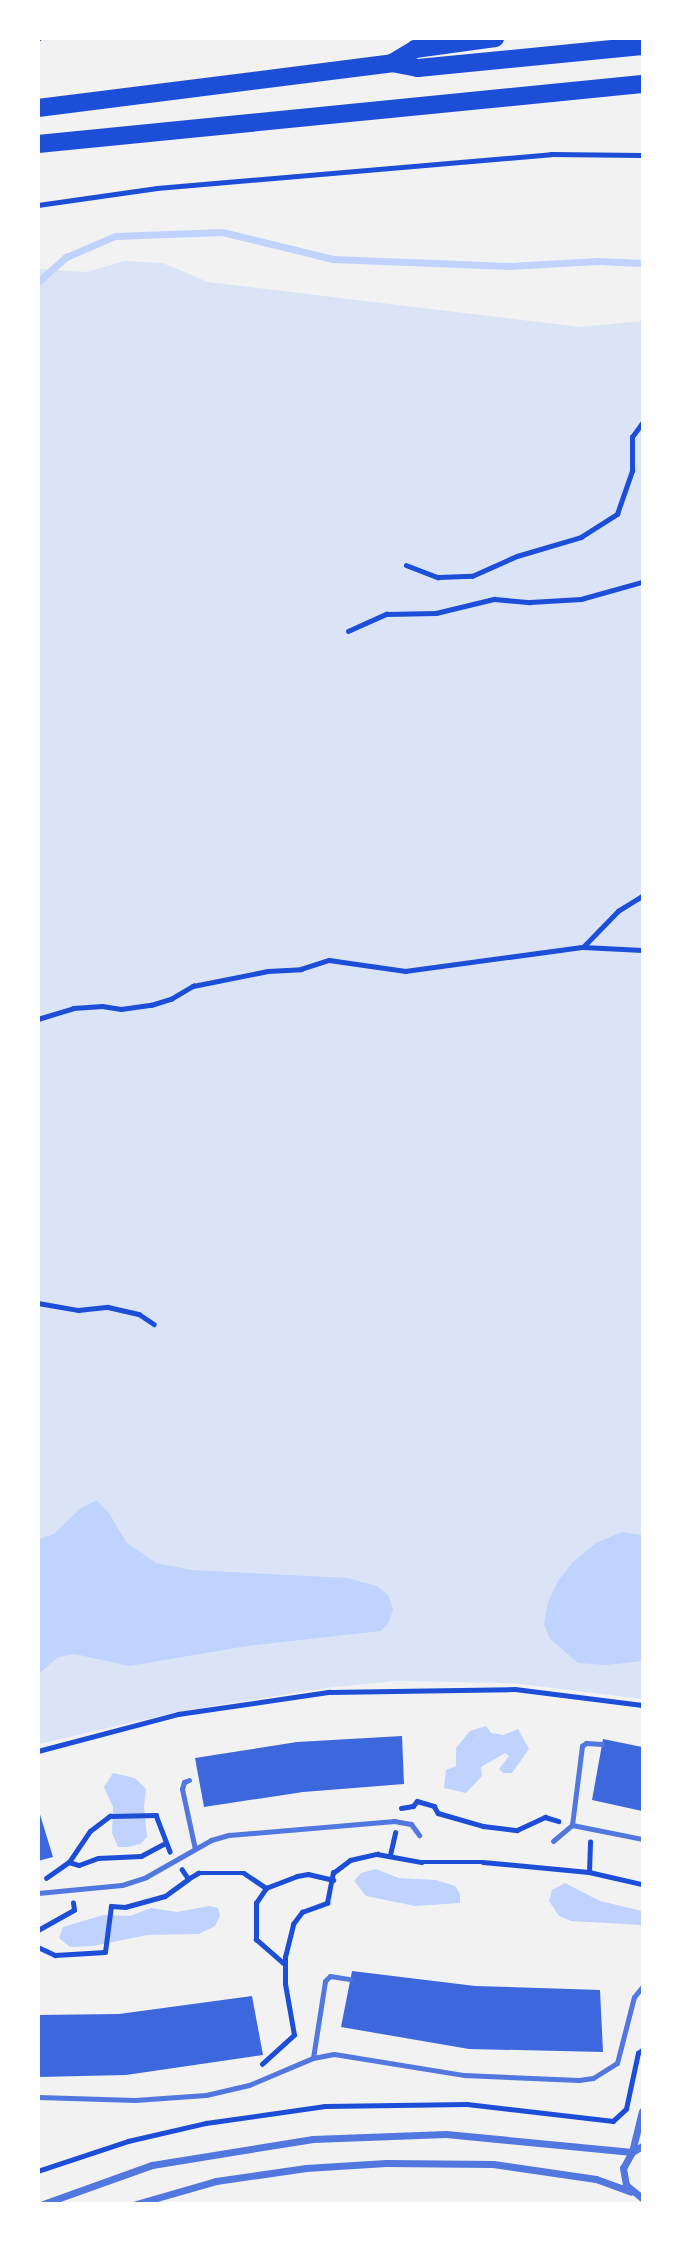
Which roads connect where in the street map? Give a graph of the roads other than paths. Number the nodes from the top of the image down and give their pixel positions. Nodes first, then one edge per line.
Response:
1 (495, 38) edge
2 (642, 46) edge
3 (392, 63) junction
4 (642, 84) edge
5 (38, 108) edge
6 (38, 144) edge
7 (602, 1744) dead end
8 (190, 1780) dead end
9 (572, 1825) junction
10 (419, 1835) dead end
11 (642, 1839) edge
12 (553, 1841) dead end
13 (195, 1849) junction
14 (38, 1893) edge
15 (350, 1979) dead end
16 (642, 1987) edge
17 (313, 2057) junction
18 (38, 2097) edge
19 (642, 2111) edge
20 (642, 2146) edge
21 (632, 2152) junction
22 (631, 2192) junction
23 (642, 2198) edge
24 (43, 2203) edge
25 (136, 2203) edge

1 - 3 highway
2 - 3 highway
3 - 5 highway
4 - 6 highway
7 - 9 lane
8 - 13 lane
9 - 11 lane
9 - 12 lane
10 - 13 lane
13 - 14 lane
15 - 17 lane
16 - 17 lane
17 - 18 lane
19 - 21 street
20 - 21 street
21 - 22 street
21 - 24 street
22 - 23 street
22 - 25 street

